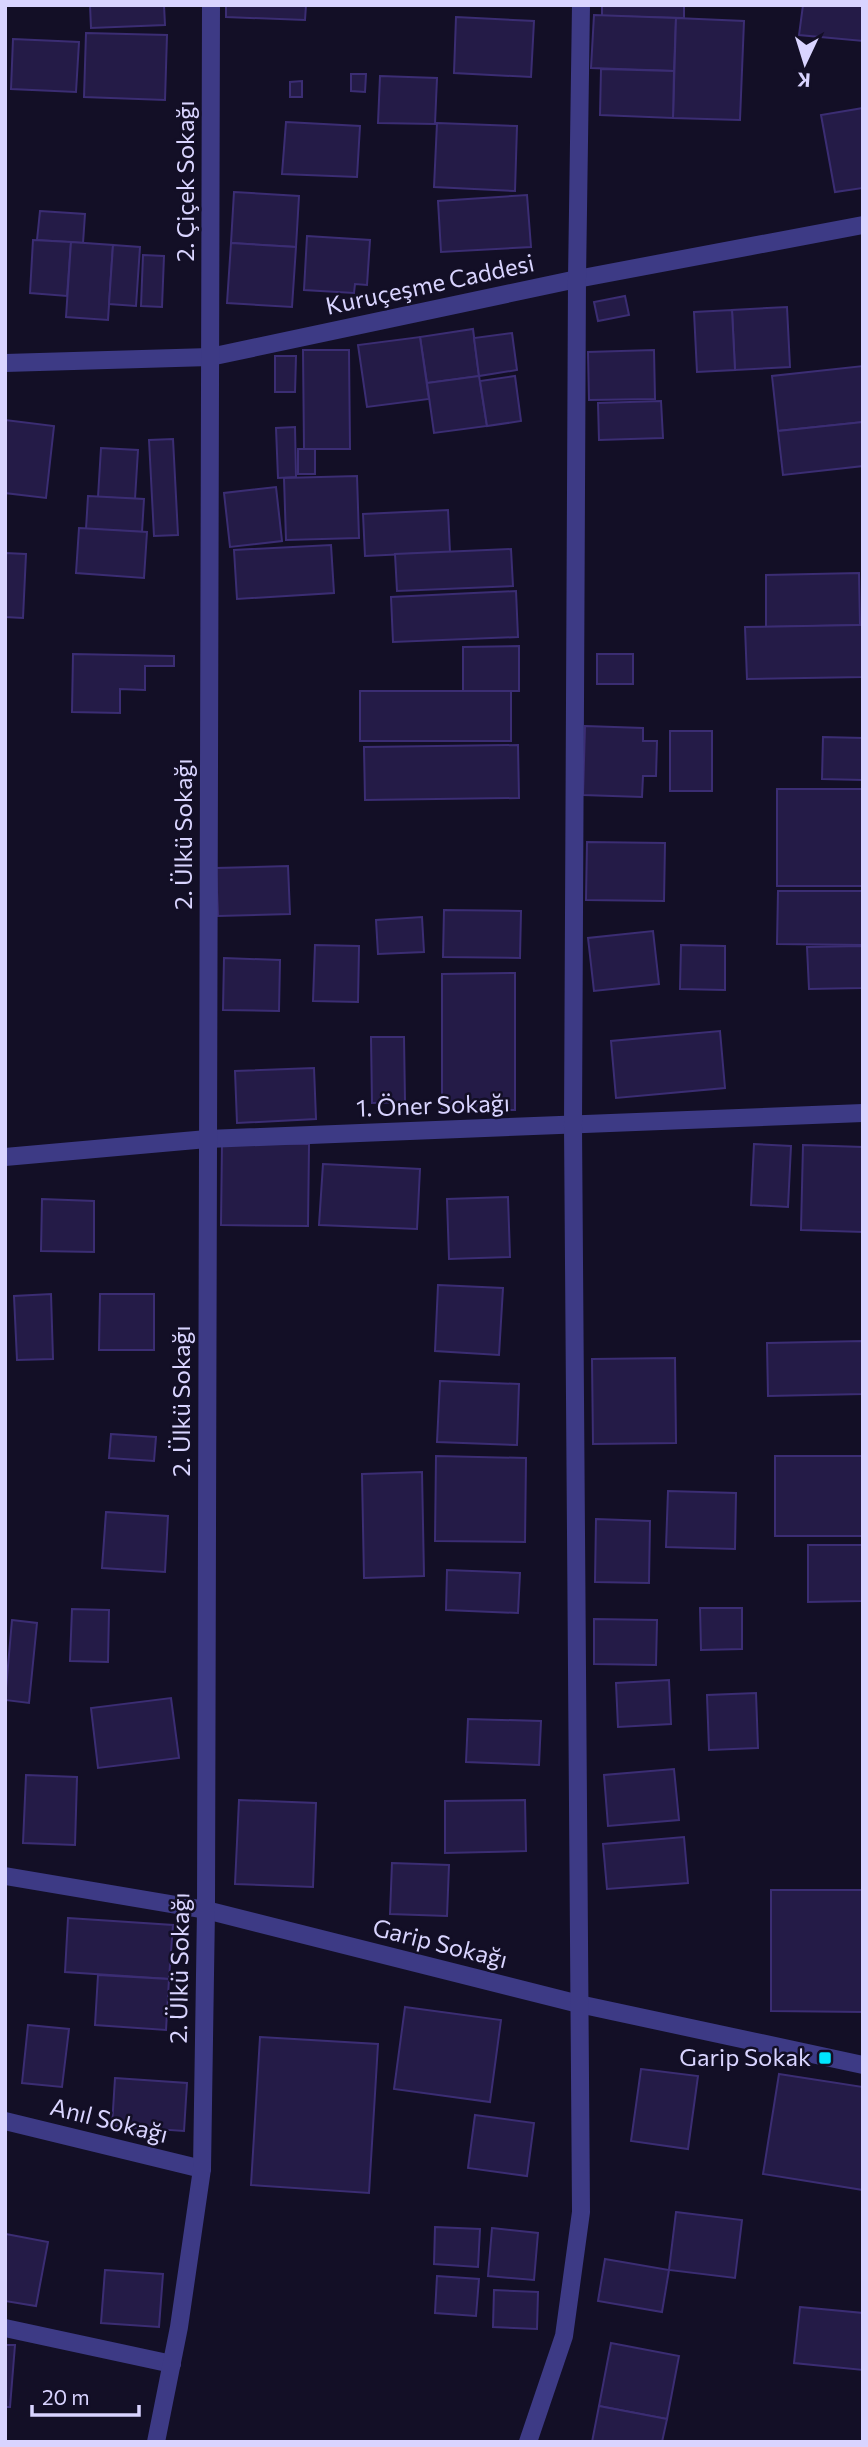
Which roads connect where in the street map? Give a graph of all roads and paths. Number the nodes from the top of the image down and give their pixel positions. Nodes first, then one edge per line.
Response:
1 (211, 5) edge
2 (581, 5) edge
3 (863, 225) edge
4 (577, 279) junction
5 (210, 357) junction
6 (5, 363) edge
7 (863, 1113) edge
8 (573, 1126) junction
9 (207, 1139) junction
10 (5, 1157) edge
11 (5, 1876) edge
12 (206, 1910) junction
13 (579, 2004) junction
14 (863, 2065) edge
15 (5, 2120) edge
16 (202, 2169) junction
17 (5, 2328) edge
18 (172, 2364) junction
19 (156, 2442) edge
20 (528, 2442) edge

1 - 5 street, 2. Çiçek Sokağı
2 - 4 street
3 - 4 street, Kuruçeşme Caddesi
4 - 5 street, Kuruçeşme Caddesi
4 - 8 street
5 - 6 street, Kuruçeşme Caddesi
5 - 9 street, 2. Ülkü Sokağı
7 - 8 street, 1. Öner Sokağı
8 - 9 street, 1. Öner Sokağı
8 - 13 street
9 - 10 street, 1. Öner Sokağı
9 - 12 street, 2. Ülkü Sokağı
11 - 12 street, Garip Sokağı
12 - 13 street, Garip Sokağı
12 - 16 street, 2. Ülkü Sokağı
13 - 14 street, Garip Sokağı
13 - 20 street
15 - 16 street, Anıl Sokağı
16 - 18 street, 2. Ülkü Sokağı
17 - 18 street
18 - 19 street, 2. Ülkü Sokağı

